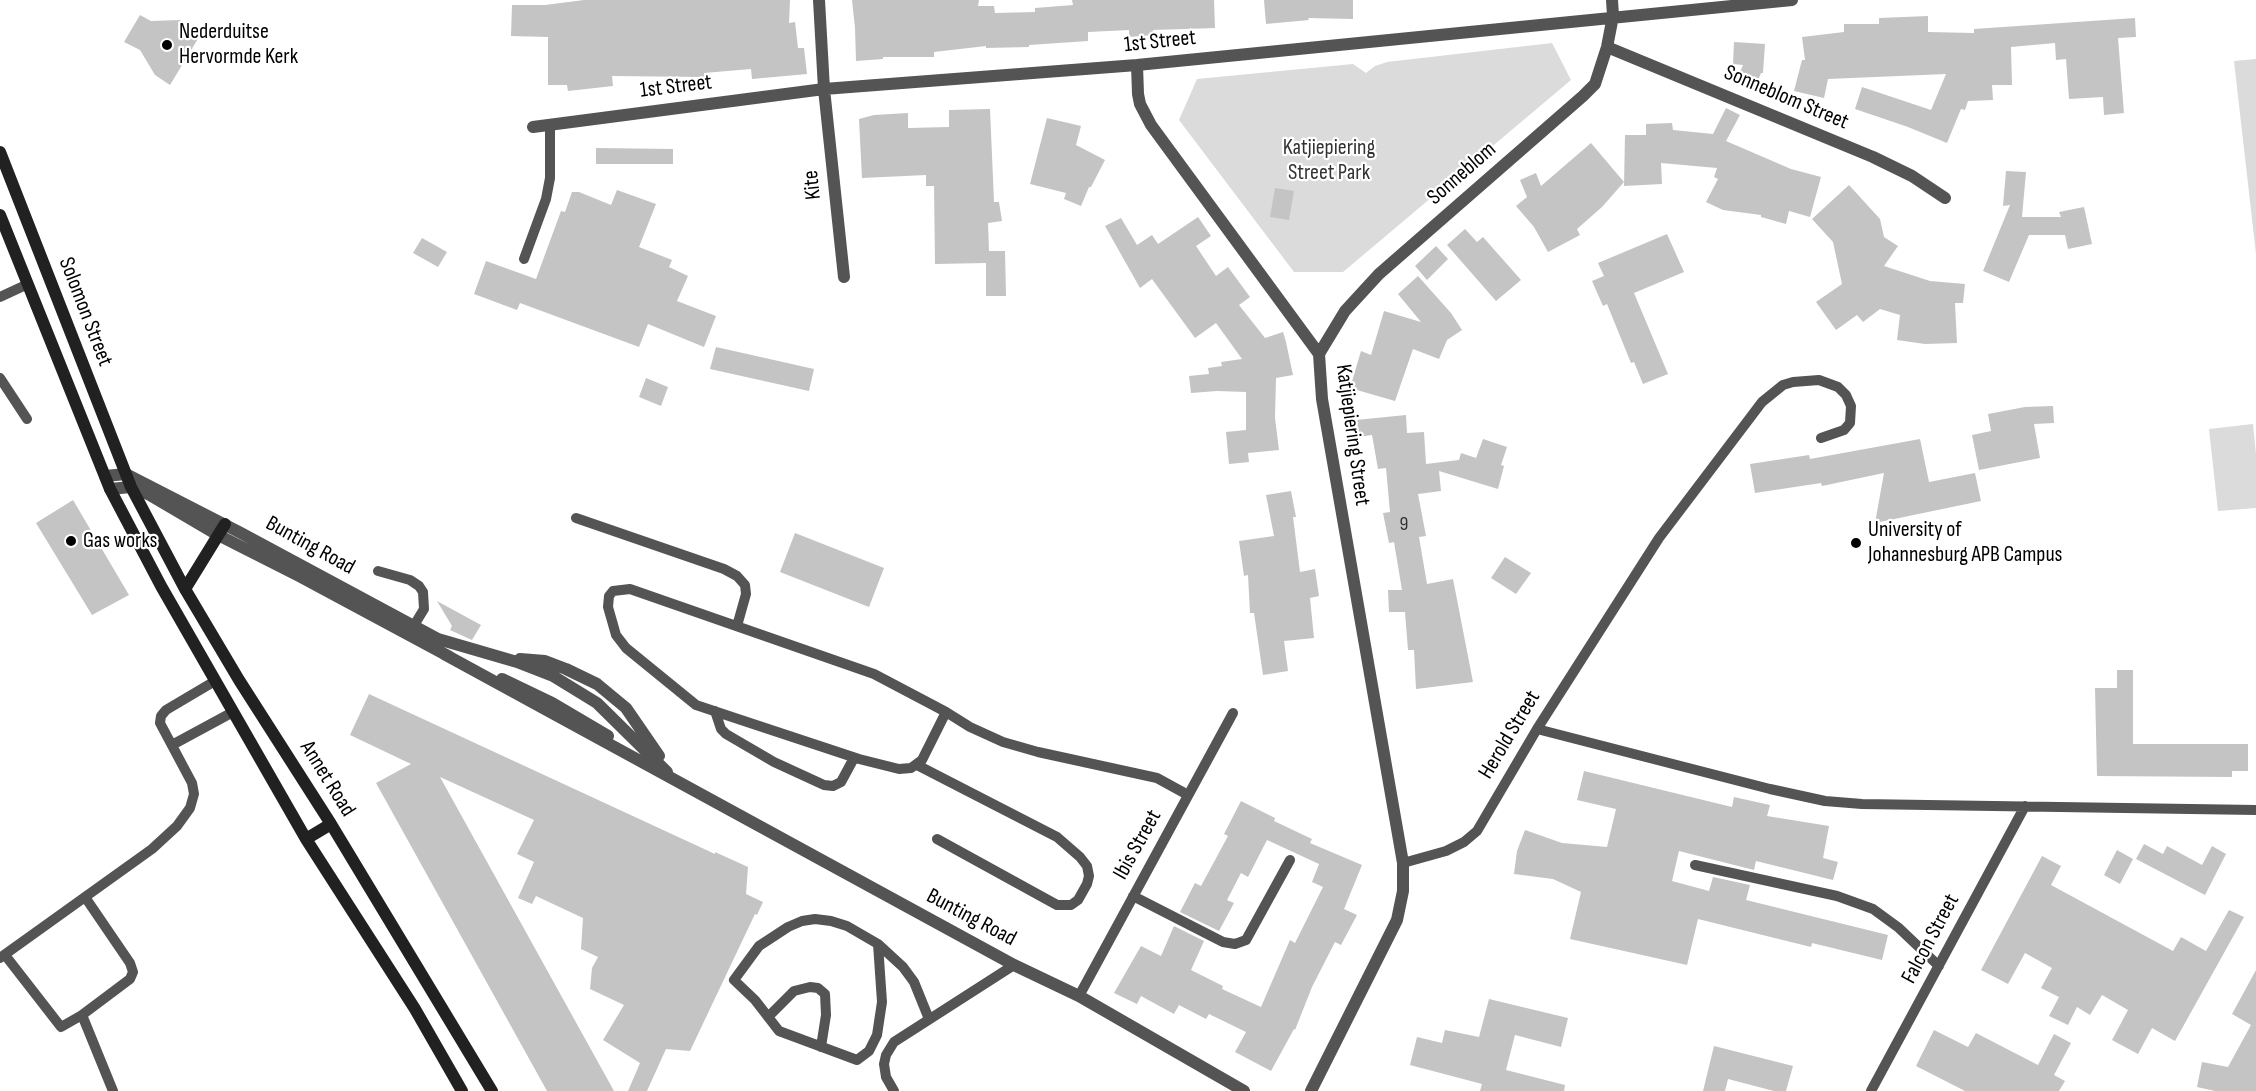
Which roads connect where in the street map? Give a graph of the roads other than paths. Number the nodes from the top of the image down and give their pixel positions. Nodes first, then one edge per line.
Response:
1 (819, 0) edge
2 (1611, 0) edge
3 (1792, 0) edge
4 (1613, 16) junction
5 (1607, 47) junction
6 (1137, 65) junction
7 (824, 89) junction
8 (550, 125) junction
9 (533, 128) dead end
10 (0, 152) edge
11 (1945, 198) dead end
12 (0, 215) edge
13 (524, 259) dead end
14 (844, 277) dead end
15 (28, 284) junction
16 (0, 297) edge
17 (1319, 354) junction
18 (0, 378) edge
19 (27, 419) dead end
20 (1821, 438) dead end
21 (126, 474) junction
22 (105, 476) junction
23 (131, 487) junction
24 (110, 489) junction
25 (576, 518) dead end
26 (221, 530) junction
27 (378, 571) dead end
28 (185, 590) junction
29 (737, 626) junction
30 (413, 627) junction
31 (239, 680) junction
32 (215, 681) junction
33 (223, 694) junction
34 (715, 711) junction
35 (233, 712) junction
36 (946, 712) junction
37 (1233, 713) dead end
38 (1537, 729) junction
39 (172, 745) junction
40 (854, 758) junction
41 (917, 765) junction
42 (677, 782) junction
43 (1188, 795) junction
44 (2025, 806) junction
45 (2256, 810) edge
46 (331, 824) junction
47 (306, 839) junction
48 (937, 839) dead end
49 (1290, 860) dead end
50 (1403, 863) junction
51 (1695, 865) dead end
52 (1133, 896) junction
53 (85, 897) junction
54 (878, 944) junction
55 (2, 956) edge
56 (1014, 965) junction
57 (1939, 966) junction
58 (1078, 996) junction
59 (82, 1015) junction
60 (768, 1017) junction
61 (929, 1019) junction
62 (820, 1047) junction
63 (1240, 1090) edge
64 (113, 1091) edge
65 (462, 1091) edge
66 (492, 1091) edge
67 (894, 1091) edge
68 (1311, 1091) edge
69 (1871, 1091) edge

1 - 7 street, Kite
2 - 4 street, Sonneblom
3 - 4 street, 1st Street
4 - 5 street, Sonneblom
4 - 6 street, 1st Street
5 - 11 street, Sonneblom Street
5 - 17 street, Sonneblom
6 - 7 street, 1st Street
6 - 17 street, Katjiepiering Street
7 - 8 street, 1st Street
7 - 14 street, Kite
8 - 9 street, 1st Street
8 - 13 lane
10 - 21 main road, Solomon Street
12 - 15 main road, Solomon Street
15 - 16 lane
15 - 22 main road, Solomon Street
17 - 50 street, Katjiepiering Street
18 - 19 lane
20 - 38 lane, Herold Street
21 - 22 street
21 - 23 main road, Solomon Street
21 - 26 street, Bunting Road
22 - 24 main road, Solomon Street
23 - 24 street
23 - 26 street, Bunting Road
23 - 28 main road, Annet Road
24 - 32 main road, Annet Road
25 - 29 lane
26 - 28 main road
26 - 30 street, Bunting Road
26 - 42 street, Bunting Road
27 - 30 lane
28 - 31 main road, Annet Road
29 - 34 lane
29 - 36 lane
30 - 42 street, Bunting Road
31 - 33 main road
31 - 46 main road, Annet Road
32 - 33 main road, Annet Road
32 - 39 lane
33 - 35 main road, Annet Road
34 - 40 lane
34 - 40 lane
35 - 39 lane
35 - 47 main road, Annet Road
36 - 41 lane
36 - 43 lane
37 - 43 lane, Ibis Street
38 - 44 lane
38 - 50 lane, Herold Street
39 - 53 lane
40 - 41 lane
41 - 48 lane
42 - 56 street, Bunting Road
43 - 52 lane, Ibis Street
44 - 45 lane
44 - 57 lane, Falcon Street
46 - 47 main road
46 - 66 main road, Annet Road
47 - 65 main road, Annet Road
49 - 52 lane
50 - 68 street
51 - 57 lane
52 - 58 lane, Ibis Street
53 - 55 lane
53 - 59 lane
54 - 60 lane
54 - 61 lane
54 - 62 lane
55 - 59 lane
56 - 58 street, Bunting Road
56 - 61 lane
57 - 69 lane, Falcon Street
58 - 63 street, Bunting Road
59 - 64 lane
60 - 62 lane
60 - 62 lane
61 - 67 lane

